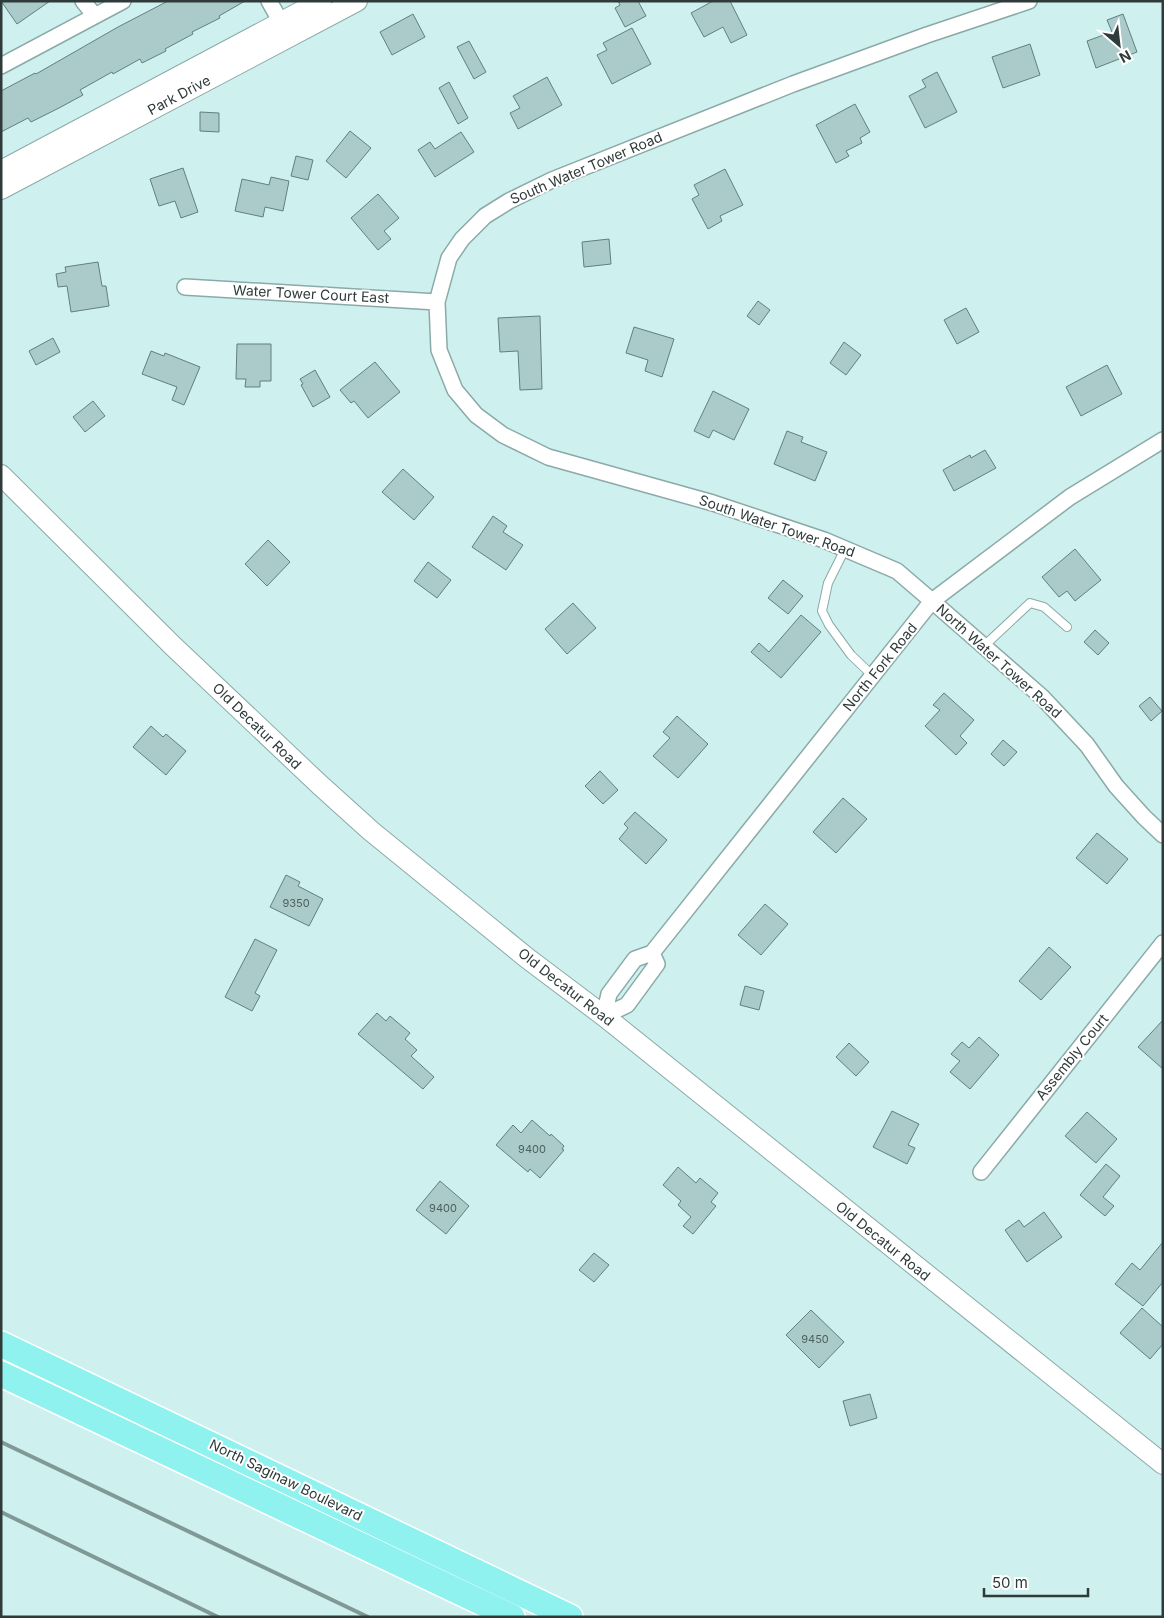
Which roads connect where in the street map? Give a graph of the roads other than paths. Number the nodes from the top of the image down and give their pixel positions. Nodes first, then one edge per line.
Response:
1 (83, 1) edge
2 (124, 1) edge
3 (269, 1) edge
4 (321, 1) edge
5 (357, 1) edge
6 (1029, 1) edge
7 (94, 16) junction
8 (285, 30) junction
9 (1, 66) edge
10 (1, 171) edge
11 (1, 189) edge
12 (185, 287) dead end
13 (437, 302) junction
14 (1163, 440) edge
15 (1, 475) edge
16 (845, 548) junction
17 (932, 601) junction
18 (1067, 627) dead end
19 (984, 646) junction
20 (872, 676) junction
21 (1163, 835) edge
22 (1163, 943) edge
23 (652, 953) junction
24 (604, 1016) junction
25 (981, 1172) dead end
26 (1, 1344) edge
27 (1, 1374) edge
28 (1160, 1457) edge
29 (512, 1617) edge
30 (570, 1617) edge

1 - 7 street
2 - 7 street
3 - 8 street
4 - 8 street, Park Drive
5 - 8 street, Park Drive
6 - 13 street, South Water Tower Road
7 - 9 street
8 - 10 street, Park Drive
8 - 11 street, Park Drive
12 - 13 street, Water Tower Court East
13 - 16 street, South Water Tower Road
14 - 17 street, North Fork Road
15 - 24 street, Old Decatur Road
16 - 17 street, South Water Tower Road
16 - 20 lane
17 - 19 street, North Water Tower Road
17 - 20 street, North Fork Road
18 - 19 lane
19 - 21 street, North Water Tower Road
20 - 23 street, North Fork Road
22 - 25 street, Assembly Court
23 - 24 street, North Fork Road
23 - 24 street
24 - 28 street, Old Decatur Road
26 - 30 main road, North Saginaw Boulevard
27 - 29 main road, North Saginaw Boulevard

